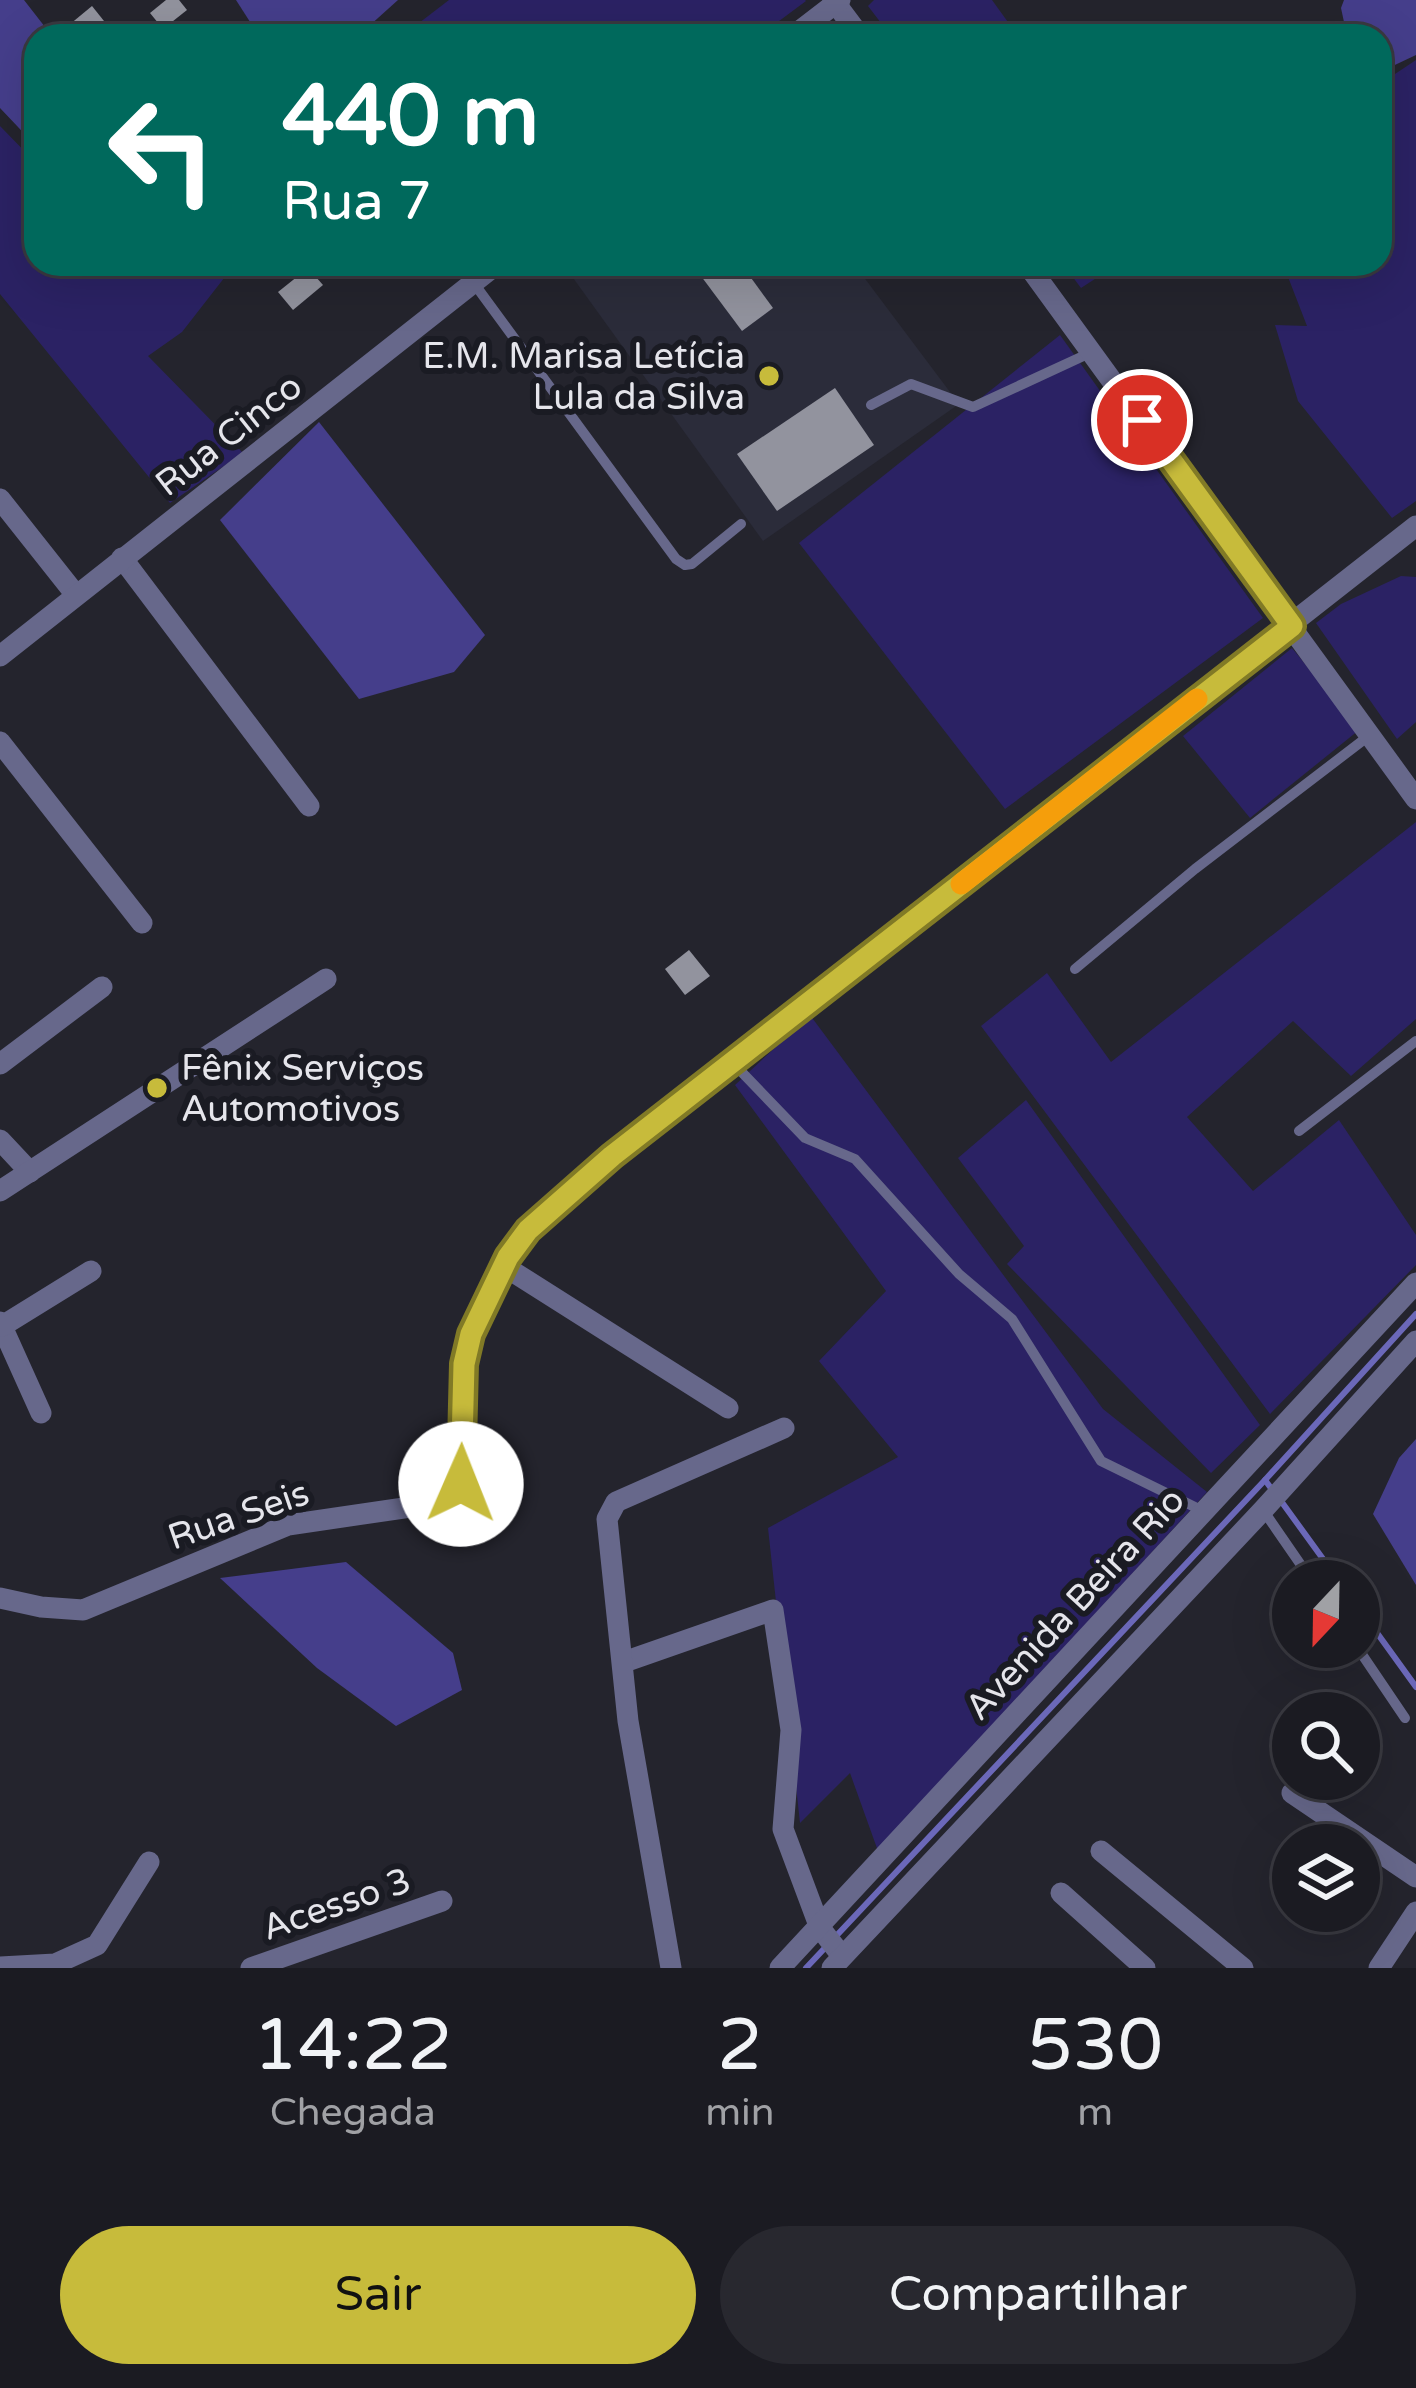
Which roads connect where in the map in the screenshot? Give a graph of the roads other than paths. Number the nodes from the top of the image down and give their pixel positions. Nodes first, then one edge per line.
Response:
1 (836, 1) edge
2 (808, 24) edge
3 (482, 276) edge
4 (1036, 276) edge
5 (473, 283) junction
6 (1091, 352) junction
7 (871, 405) dead end
8 (0, 499) edge
9 (741, 524) dead end
10 (1416, 526) edge
11 (122, 559) junction
12 (76, 595) junction
13 (1292, 626) junction
14 (0, 656) edge
15 (1370, 735) junction
16 (0, 742) edge
17 (1416, 800) edge
18 (309, 806) dead end
19 (142, 923) dead end
20 (1075, 969) dead end
21 (326, 979) dead end
22 (102, 987) dead end
23 (1416, 1041) edge
24 (732, 1062) junction
25 (0, 1064) edge
26 (1299, 1131) dead end
27 (0, 1140) edge
28 (30, 1172) junction
29 (0, 1191) edge
30 (504, 1266) junction
31 (91, 1271) dead end
32 (1416, 1283) edge
33 (1, 1324) edge
34 (1416, 1341) edge
35 (1350, 1383) junction
36 (728, 1408) dead end
37 (41, 1413) dead end
38 (784, 1428) dead end
39 (1272, 1500) junction
40 (1203, 1511) junction
41 (1302, 1560) edge
42 (0, 1598) edge
43 (623, 1662) junction
44 (1371, 1668) edge
45 (1052, 1706) junction
46 (1405, 1718) dead end
47 (1302, 1800) edge
48 (1101, 1852) dead end
49 (149, 1862) dead end
50 (1416, 1877) edge
51 (1061, 1893) dead end
52 (442, 1901) dead end
53 (1416, 1912) edge
54 (97, 1945) junction
55 (831, 1947) edge
56 (309, 1957) edge
57 (0, 1967) edge
58 (104, 1968) edge
59 (251, 1968) edge
60 (671, 1968) edge
61 (780, 1968) edge
62 (1145, 1968) edge
63 (1243, 1968) edge
64 (1379, 1968) edge

1 - 2 street
3 - 5 street, Rua Cinco
4 - 6 street
5 - 9 lane
5 - 11 street, Rua Cinco
6 - 7 lane
6 - 13 street
8 - 12 street
10 - 13 street, Rua Seis
11 - 12 street, Rua Cinco
11 - 18 street
12 - 14 street, Rua Cinco
13 - 15 street
13 - 24 street, Rua Seis
15 - 17 street
15 - 20 lane
16 - 19 street
21 - 28 street
22 - 25 street
23 - 26 lane
24 - 30 street, Rua Seis
24 - 40 lane
27 - 28 street
28 - 29 street
30 - 36 street
30 - 42 street, Rua Seis
31 - 33 street
32 - 35 street, Avenida Beira Rio
33 - 37 street
34 - 35 street, Avenida Beira Rio
35 - 39 street, Avenida Beira Rio
35 - 40 street, Avenida Beira Rio
38 - 43 street
39 - 41 lane
39 - 45 street, Avenida Beira Rio
40 - 45 street, Avenida Beira Rio
43 - 55 street
43 - 60 street
44 - 46 lane
45 - 55 street, Avenida Beira Rio
45 - 55 street, Avenida Beira Rio
47 - 50 street
48 - 63 street
49 - 54 street
51 - 62 street
52 - 56 street, Acesso 3
53 - 64 street
54 - 57 street
54 - 58 street
55 - 61 street, Avenida Beira Rio
56 - 59 street, Acesso 3

